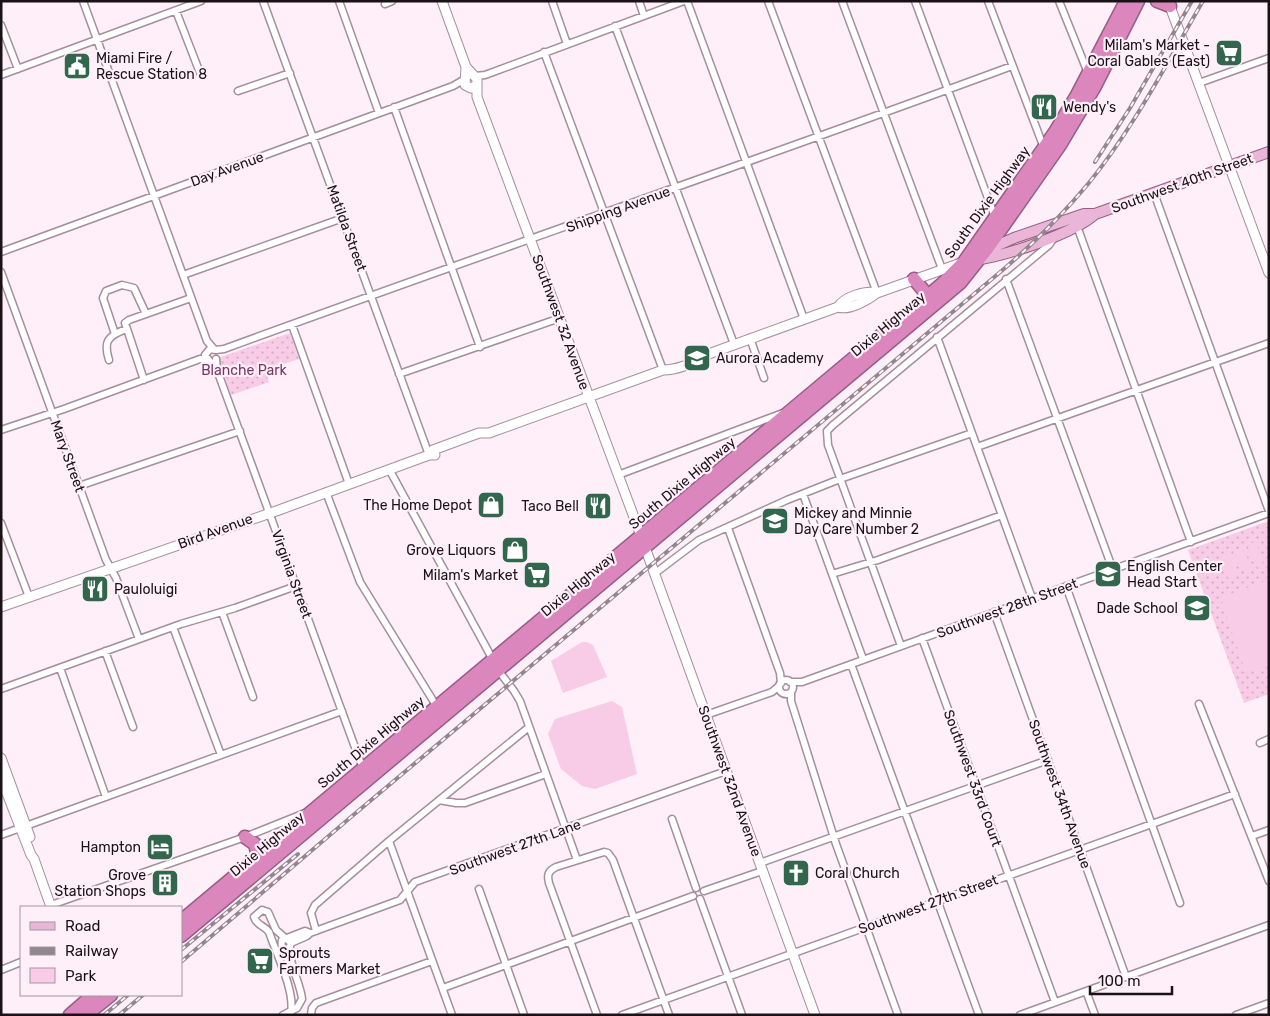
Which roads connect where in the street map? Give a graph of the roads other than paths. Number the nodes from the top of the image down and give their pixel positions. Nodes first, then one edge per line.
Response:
1 (83, 1) edge
2 (201, 1) edge
3 (264, 1) edge
4 (339, 1) edge
5 (392, 1) edge
6 (442, 1) edge
7 (552, 1) edge
8 (639, 1) edge
9 (685, 1) edge
10 (768, 1) edge
11 (842, 1) edge
12 (915, 1) edge
13 (988, 1) edge
14 (1059, 1) edge
15 (1149, 1) edge
16 (1157, 1) edge
17 (1133, 3) edge
18 (385, 4) dead end
19 (1169, 4) edge
20 (176, 10) junction
21 (644, 16) junction
22 (1, 25) edge
23 (615, 26) junction
24 (97, 39) junction
25 (567, 44) junction
26 (544, 52) junction
27 (1269, 58) edge
28 (1012, 66) junction
29 (18, 69) junction
30 (200, 73) dead end
31 (290, 73) junction
32 (1, 74) edge
33 (1088, 75) junction
34 (471, 79) junction
35 (1199, 83) junction
36 (1094, 88) junction
37 (948, 90) junction
38 (238, 91) dead end
39 (394, 107) junction
40 (379, 113) junction
41 (884, 113) junction
42 (818, 136) junction
43 (314, 137) junction
44 (1269, 152) edge
45 (1047, 154) junction
46 (747, 162) junction
47 (1230, 166) junction
48 (676, 188) junction
49 (1154, 193) junction
50 (154, 196) junction
51 (604, 214) junction
52 (1095, 214) junction
53 (343, 218) junction
54 (995, 218) junction
55 (1077, 226) junction
56 (1057, 235) junction
57 (530, 239) junction
58 (1, 252) edge
59 (983, 255) junction
60 (964, 262) junction
61 (451, 267) junction
62 (942, 269) junction
63 (1, 272) edge
64 (1269, 273) edge
65 (183, 275) junction
66 (914, 279) junction
67 (1006, 279) junction
68 (877, 293) junction
69 (371, 296) junction
70 (191, 298) junction
71 (926, 298) junction
72 (146, 314) junction
73 (560, 318) junction
74 (804, 319) junction
75 (292, 325) junction
76 (126, 329) junction
77 (115, 334) junction
78 (937, 337) junction
79 (750, 338) junction
80 (1269, 343) edge
81 (734, 344) junction
82 (480, 346) junction
83 (212, 355) junction
84 (109, 360) dead end
85 (1215, 362) junction
86 (663, 370) junction
87 (399, 374) junction
88 (764, 378) dead end
89 (144, 380) junction
90 (1137, 390) junction
91 (589, 397) junction
92 (52, 413) junction
93 (1058, 419) junction
94 (761, 427) junction
95 (1, 430) edge
96 (240, 431) junction
97 (972, 433) junction
98 (977, 447) junction
99 (428, 455) junction
100 (390, 469) junction
101 (618, 475) junction
102 (840, 479) junction
103 (349, 484) junction
104 (79, 486) junction
105 (326, 492) junction
106 (803, 494) junction
107 (269, 512) junction
108 (1269, 512) edge
109 (1002, 515) junction
110 (1, 523) edge
111 (728, 528) junction
112 (643, 541) junction
113 (1191, 542) junction
114 (870, 562) junction
115 (111, 568) junction
116 (1113, 570) junction
117 (654, 574) junction
118 (832, 574) junction
119 (296, 586) junction
120 (1066, 586) junction
121 (29, 598) junction
122 (1032, 598) junction
123 (1, 607) edge
124 (222, 612) junction
125 (994, 612) junction
126 (173, 627) junction
127 (922, 638) junction
128 (139, 639) junction
129 (901, 646) junction
130 (105, 651) junction
131 (863, 659) junction
132 (851, 664) junction
133 (495, 665) junction
134 (60, 668) junction
135 (802, 682) junction
136 (784, 683) junction
137 (1, 689) edge
138 (772, 692) junction
139 (787, 692) junction
140 (253, 697) dead end
141 (1198, 704) dead end
142 (437, 707) junction
143 (342, 711) junction
144 (706, 715) junction
145 (133, 727) dead end
146 (529, 727) junction
147 (1269, 739) edge
148 (1260, 743) dead end
149 (221, 755) junction
150 (1, 758) edge
151 (1048, 760) junction
152 (726, 771) junction
153 (367, 773) junction
154 (546, 774) junction
155 (1, 778) edge
156 (976, 786) junction
157 (1235, 794) junction
158 (106, 797) junction
159 (439, 800) junction
160 (313, 810) junction
161 (905, 811) junction
162 (672, 819) dead end
163 (1152, 824) junction
164 (23, 827) junction
165 (566, 828) junction
166 (1269, 830) edge
167 (1, 835) edge
168 (1252, 836) junction
169 (245, 837) junction
170 (834, 837) junction
171 (389, 841) junction
172 (1080, 849) junction
173 (258, 857) junction
174 (577, 860) junction
175 (761, 867) junction
176 (1008, 874) junction
177 (1269, 881) edge
178 (696, 888) junction
179 (479, 889) dead end
180 (704, 891) junction
181 (407, 892) junction
182 (697, 897) junction
183 (937, 900) junction
184 (1180, 903) dead end
185 (51, 906) edge
186 (634, 917) junction
187 (182, 920) edge
188 (1269, 925) edge
189 (866, 926) junction
190 (313, 932) junction
191 (182, 935) edge
192 (284, 938) junction
193 (570, 941) junction
194 (291, 944) junction
195 (792, 953) junction
196 (432, 961) junction
197 (20, 962) edge
198 (291, 963) junction
199 (506, 964) junction
200 (1, 970) edge
201 (728, 976) junction
202 (1126, 976) junction
203 (443, 988) junction
204 (1086, 991) junction
205 (109, 996) edge
206 (664, 1000) junction
207 (1055, 1002) junction
208 (1269, 1003) edge
209 (89, 1006) edge
210 (311, 1011) edge
211 (291, 1012) junction
212 (70, 1015) edge
213 (283, 1015) edge
214 (452, 1015) edge
215 (524, 1015) edge
216 (597, 1015) edge
217 (622, 1015) edge
218 (669, 1015) edge
219 (742, 1015) edge
220 (815, 1015) edge
221 (898, 1015) edge
222 (979, 1015) edge
223 (1020, 1015) edge
224 (1095, 1015) edge
225 (1236, 1015) edge

1 - 24 street
2 - 20 street
3 - 31 street, Matilda Street
4 - 40 street
5 - 18 street
6 - 34 street, Southwest 32 Avenue
7 - 25 street
8 - 21 street
9 - 21 street, Day Avenue
9 - 46 street
10 - 42 street
11 - 41 street
12 - 37 street
13 - 28 street
14 - 33 street
15 - 17 highway
16 - 19 highway
17 - 33 highway, South Dixie Highway
17 - 36 highway, South Dixie Highway
19 - 35 street
20 - 24 street
20 - 30 street
21 - 23 street, Day Avenue
22 - 29 street
23 - 25 street, Day Avenue
23 - 48 street
24 - 29 street
24 - 50 street
25 - 26 street, Day Avenue
26 - 34 street, Day Avenue
26 - 51 street
27 - 35 street
28 - 37 street, Shipping Avenue
28 - 45 street
29 - 32 street
31 - 38 street
31 - 43 street, Matilda Street
33 - 36 street
33 - 45 highway, South Dixie Highway
34 - 39 street, Day Avenue
34 - 57 street, Southwest 32 Avenue
35 - 47 street
36 - 45 highway, South Dixie Highway
37 - 41 street, Shipping Avenue
37 - 54 street
39 - 40 street, Day Avenue
39 - 61 street
40 - 43 street, Day Avenue
41 - 42 street, Shipping Avenue
41 - 62 street
42 - 46 street, Shipping Avenue
42 - 68 street
43 - 50 street, Day Avenue
43 - 53 street, Matilda Street
44 - 47 main road, Southwest 40th Street
45 - 54 highway, South Dixie Highway
45 - 59 highway, South Dixie Highway
46 - 48 street, Shipping Avenue
46 - 74 street
47 - 49 main road, Southwest 40th Street
47 - 64 street
48 - 51 street, Shipping Avenue
48 - 81 street
49 - 52 main road, Southwest 40th Street
49 - 85 street
50 - 58 street, Day Avenue
50 - 65 street
51 - 57 street, Shipping Avenue
51 - 86 street
52 - 55 main road, Southwest 40th Street
52 - 59 main road, Southwest 40th Street
53 - 65 street
53 - 69 street, Matilda Street
54 - 60 highway, South Dixie Highway
55 - 56 main road, Southwest 40th Street
55 - 90 street
56 - 59 main road, Southwest 40th Street
56 - 67 street
57 - 61 street, Shipping Avenue
57 - 73 street, Southwest 32 Avenue
59 - 60 main road, Southwest 40th Street
59 - 112 highway, Dixie Highway
60 - 62 street, Bird Avenue
60 - 71 highway, South Dixie Highway
61 - 69 street, Shipping Avenue
61 - 82 street
62 - 66 street, Bird Avenue
63 - 92 street, Mary Street
65 - 70 street
66 - 68 street, Bird Avenue
66 - 71 highway
67 - 78 street
67 - 93 street
68 - 74 street, Bird Avenue
69 - 75 street, Shipping Avenue
69 - 87 street, Matilda Street
70 - 72 street
70 - 83 street
71 - 94 highway, South Dixie Highway
72 - 76 street
72 - 77 street
73 - 82 street
73 - 91 street, Southwest 32 Avenue
74 - 79 street, Bird Avenue
75 - 83 street, Shipping Avenue
75 - 103 street
76 - 77 street
76 - 89 street
77 - 84 street
78 - 97 street
78 - 102 street
79 - 81 street, Bird Avenue
79 - 88 street
80 - 85 street
81 - 86 street, Bird Avenue
82 - 87 street
83 - 89 street
83 - 96 street, Virginia Street
85 - 90 street
85 - 108 street
86 - 91 street, Bird Avenue
87 - 99 street, Matilda Street
89 - 92 street
90 - 93 street
90 - 113 street
91 - 99 street, Bird Avenue
91 - 101 street, Southwest 32 Avenue
92 - 95 street
92 - 104 street, Mary Street
93 - 98 street
93 - 116 street
94 - 101 street
94 - 112 highway, South Dixie Highway
96 - 104 street
96 - 107 street, Virginia Street
97 - 98 street
97 - 102 street
98 - 109 street
99 - 100 street, Bird Avenue
100 - 103 street, Bird Avenue
100 - 133 street
101 - 112 street, Southwest 32 Avenue
102 - 106 street
102 - 114 street
103 - 105 street, Bird Avenue
104 - 115 street, Mary Street
105 - 107 street, Bird Avenue
105 - 142 street
106 - 111 street
106 - 118 street
107 - 115 street, Bird Avenue
107 - 119 street, Virginia Street
108 - 113 street, Southwest 28th Street
109 - 114 street
109 - 122 street
110 - 121 street
111 - 117 street
111 - 136 street
112 - 117 street, Southwest 32nd Avenue
112 - 133 highway, Dixie Highway
113 - 116 street, Southwest 28th Street
114 - 118 street
114 - 129 street
115 - 121 street, Bird Avenue
115 - 128 street, Mary Street
116 - 120 street, Southwest 28th Street
117 - 144 street, Southwest 32nd Avenue
118 - 131 street
119 - 124 street
119 - 143 street, Virginia Street
120 - 122 street, Southwest 28th Street
120 - 163 street
121 - 123 street, Bird Avenue
122 - 125 street, Southwest 28th Street
124 - 126 street
124 - 140 street
125 - 127 street, Southwest 28th Street
125 - 151 street, Southwest 34th Avenue
126 - 128 street
126 - 149 street
127 - 129 street, Southwest 28th Street
127 - 156 street, Southwest 33rd Court
128 - 130 street
129 - 131 street, Southwest 28th Street
130 - 134 street
130 - 145 street
131 - 132 street, Southwest 28th Street
132 - 135 street, Southwest 28th Street
132 - 161 street
133 - 142 highway, South Dixie Highway
133 - 146 street
133 - 153 highway, Dixie Highway
134 - 137 street
134 - 158 street
135 - 136 street, Southwest 28th Street
135 - 139 street, Southwest 28th Street
136 - 138 street
136 - 139 street
136 - 139 street
138 - 139 street
138 - 144 street
139 - 170 street
141 - 157 street
142 - 153 highway, South Dixie Highway
143 - 149 street
143 - 153 street, Virginia Street
144 - 152 street, Southwest 32nd Avenue
146 - 154 street
146 - 159 street
147 - 148 street
149 - 158 street
150 - 164 street
151 - 156 street
151 - 172 street, Southwest 34th Avenue
152 - 165 street, Southwest 27th Lane
152 - 175 street, Southwest 32nd Avenue
153 - 160 highway, South Dixie Highway
153 - 191 highway, Dixie Highway
154 - 159 street
154 - 165 street
155 - 164 street
156 - 161 street
156 - 176 street, Southwest 33rd Court
157 - 163 street, Southwest 27th Street
157 - 168 street
158 - 164 street
159 - 171 street
160 - 169 street
160 - 173 highway, South Dixie Highway
161 - 170 street
161 - 183 street
162 - 178 street
163 - 172 street, Southwest 27th Street
163 - 184 street
164 - 167 street
164 - 185 street
165 - 174 street
165 - 181 street, Southwest 27th Lane
166 - 168 street
168 - 177 street
169 - 173 highway
169 - 185 street
170 - 175 street
170 - 189 street
171 - 181 street
171 - 190 street
172 - 176 street, Southwest 27th Street
172 - 202 street, Southwest 34th Avenue
173 - 187 highway, South Dixie Highway
174 - 186 street
174 - 193 street
175 - 180 street
175 - 195 street, Southwest 32nd Avenue
176 - 183 street, Southwest 27th Street
176 - 207 street, Southwest 33rd Court
178 - 180 street
178 - 182 street
179 - 199 street
180 - 182 street
181 - 190 street, Southwest 27th Lane
181 - 196 street
182 - 186 street
182 - 201 street
183 - 189 street, Southwest 27th Street
183 - 222 street
186 - 193 street
186 - 206 street
188 - 202 street
189 - 195 street, Southwest 27th Street
189 - 221 street
190 - 192 street, Southwest 27th Lane
190 - 194 street, Southwest 27th Lane
192 - 194 street
192 - 198 street
192 - 211 street
193 - 199 street
193 - 216 street
194 - 198 street
195 - 201 street, Southwest 27th Street
195 - 220 street, Southwest 32nd Avenue
196 - 203 street
196 - 210 street
197 - 200 street
198 - 211 street
199 - 203 street
199 - 215 street
201 - 206 street, Southwest 27th Street
201 - 219 street
202 - 204 street
203 - 214 street
204 - 207 street
204 - 224 street
205 - 209 highway
206 - 217 street, Southwest 27th Street
206 - 218 street
207 - 223 street
208 - 225 street
209 - 212 highway
211 - 213 street

